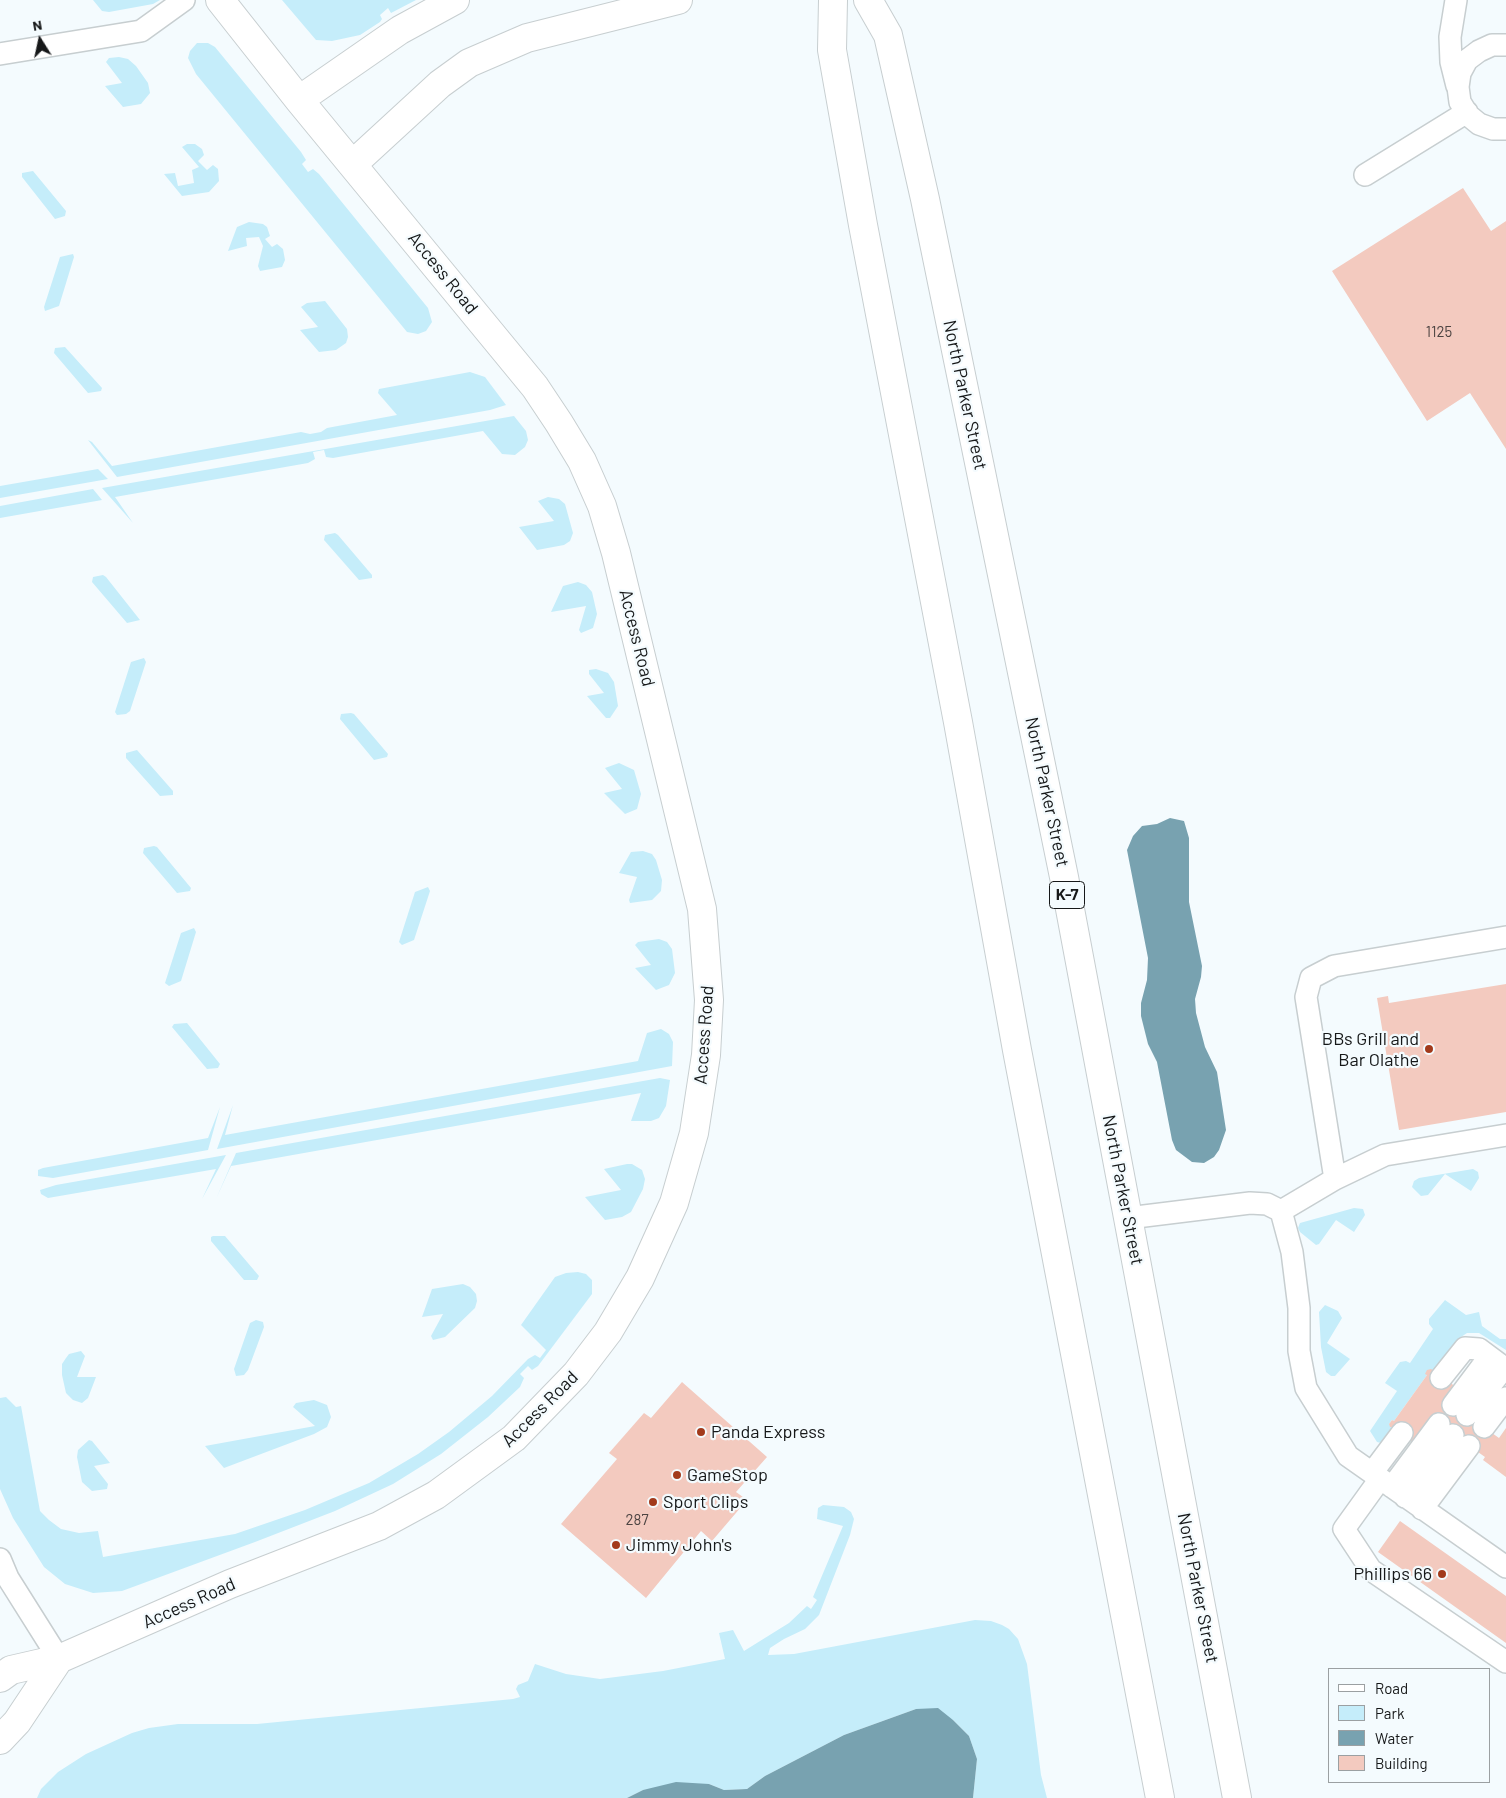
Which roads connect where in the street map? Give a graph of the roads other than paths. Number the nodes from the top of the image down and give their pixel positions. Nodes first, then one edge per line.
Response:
1 (184, 0) edge
2 (220, 0) edge
3 (455, 0) edge
4 (678, 0) edge
5 (833, 0) edge
6 (868, 0) edge
7 (1456, 0) edge
8 (1506, 45) edge
9 (0, 54) edge
10 (1458, 89) junction
11 (299, 100) junction
12 (1466, 112) junction
13 (1506, 129) edge
14 (353, 164) junction
15 (1365, 175) dead end
16 (1506, 938) edge
17 (1506, 1135) edge
18 (1336, 1179) junction
19 (1281, 1211) junction
20 (1128, 1218) junction
21 (1500, 1365) edge
22 (1441, 1378) dead end
23 (1506, 1398) edge
24 (1402, 1433) dead end
25 (1394, 1489) junction
26 (0, 1559) edge
27 (1506, 1567) edge
28 (59, 1659) junction
29 (1506, 1662) edge
30 (0, 1678) edge
31 (0, 1740) edge
32 (1153, 1762) junction
33 (1231, 1766) junction
34 (1143, 1798) edge
35 (1160, 1798) edge
36 (1237, 1798) edge
37 (1254, 1798) edge

1 - 9 lane
2 - 11 main road, Access Road
3 - 11 main road
4 - 14 main road
5 - 32 main road
6 - 20 main road, North Parker Street / K-7
7 - 10 lane
8 - 10 lane
10 - 12 lane
11 - 14 main road, Access Road
12 - 13 lane
12 - 15 lane
14 - 28 main road, Access Road
16 - 18 lane
17 - 18 lane
18 - 19 lane
19 - 20 lane
19 - 25 lane
20 - 33 main road, North Parker Street / K-7
21 - 22 lane
21 - 23 lane
24 - 25 lane
25 - 25 lane
25 - 27 lane
25 - 29 lane
26 - 28 lane
28 - 30 main road, Access Road
28 - 31 main road
32 - 34 main road
32 - 35 main road
33 - 36 main road, North Parker Street / K-7
33 - 37 main road

